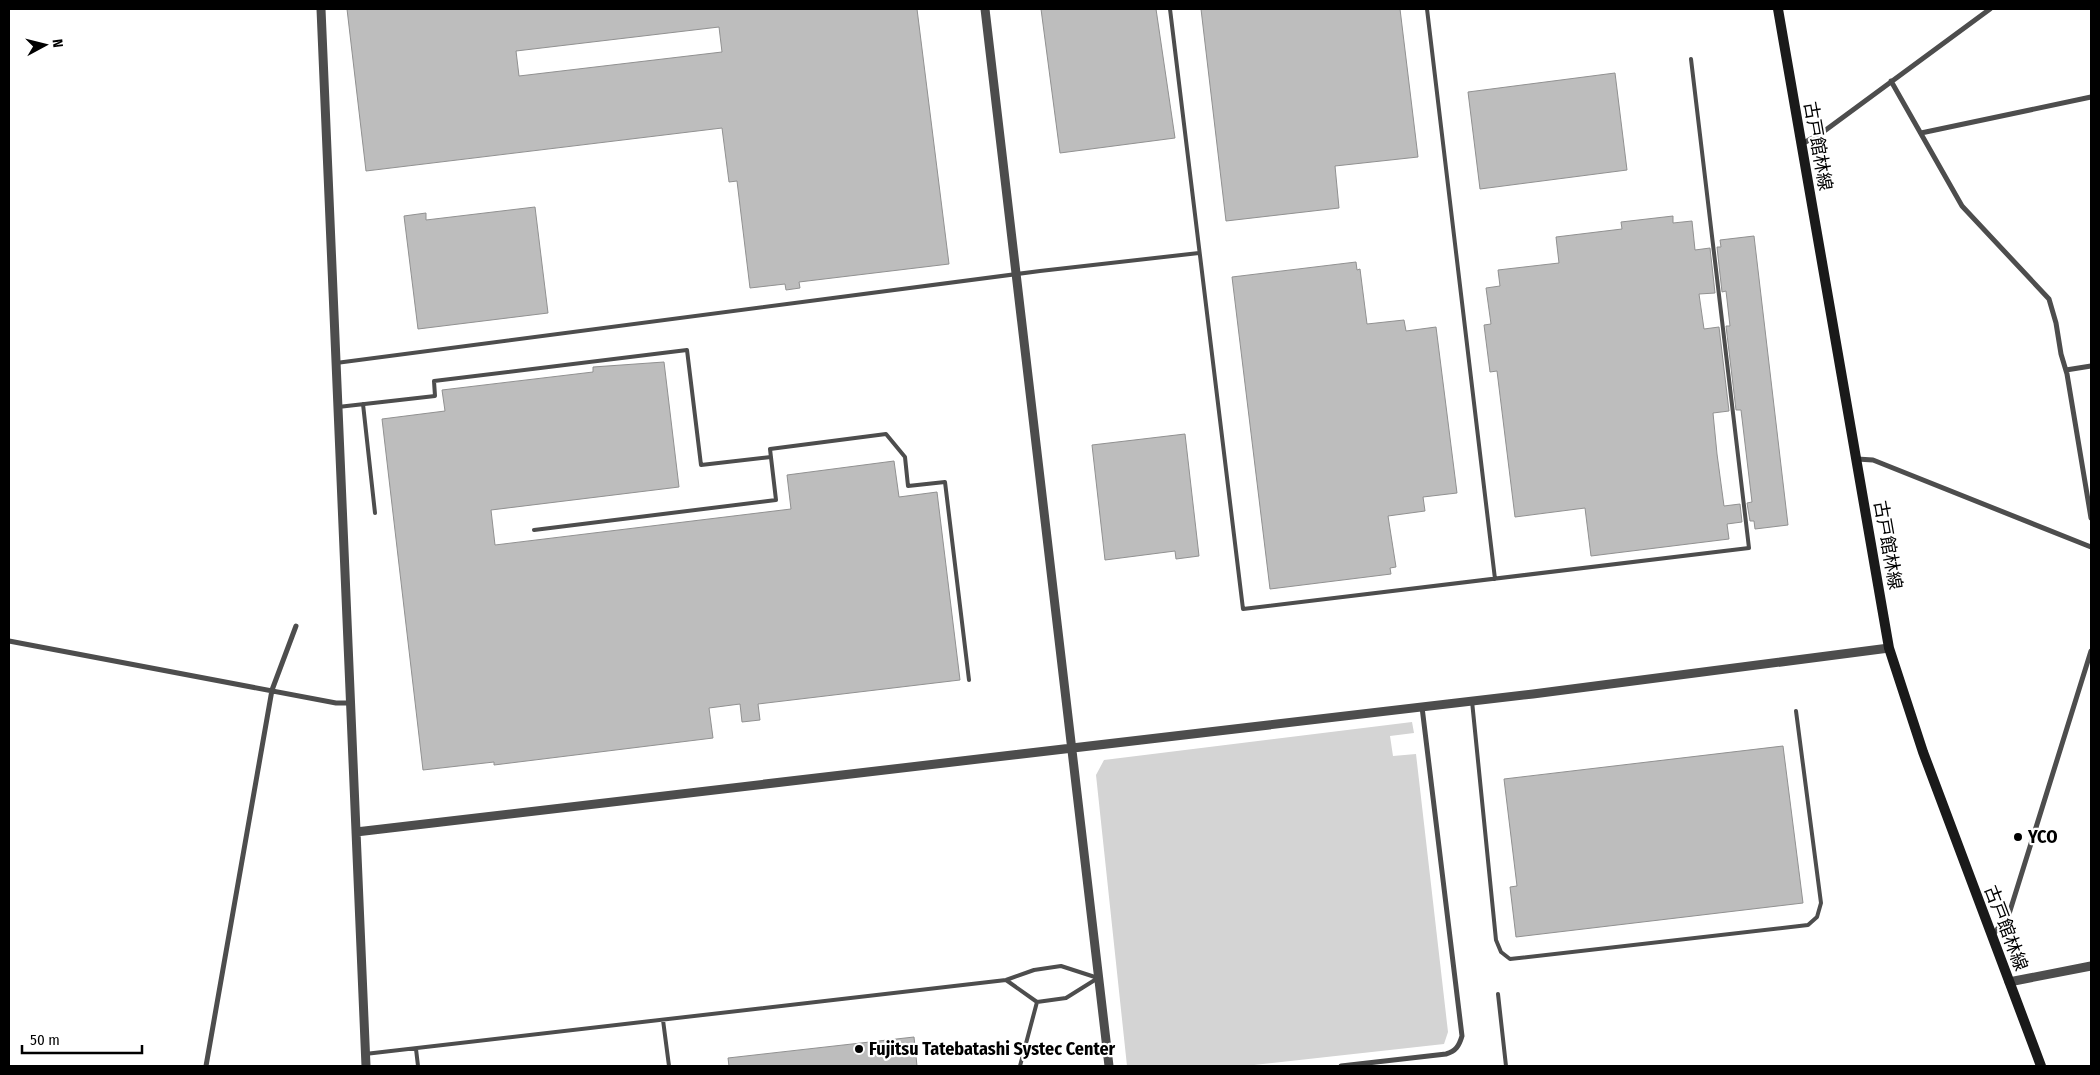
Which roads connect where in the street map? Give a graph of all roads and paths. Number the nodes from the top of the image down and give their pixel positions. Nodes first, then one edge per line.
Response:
1 (321, 9) edge
2 (985, 9) edge
3 (1170, 9) edge
4 (1426, 9) edge
5 (1778, 9) edge
6 (1990, 9) edge
7 (1691, 59) dead end
8 (1891, 81) junction
9 (2091, 97) edge
10 (1921, 133) junction
11 (1802, 144) junction
12 (1199, 253) junction
13 (1017, 274) junction
14 (336, 363) junction
15 (2091, 366) edge
16 (2066, 370) junction
17 (363, 404) junction
18 (338, 407) junction
19 (771, 457) junction
20 (1856, 459) junction
21 (375, 513) dead end
22 (2091, 518) edge
23 (534, 530) dead end
24 (2091, 547) edge
25 (1495, 579) junction
26 (296, 626) dead end
27 (9, 641) edge
28 (1889, 648) junction
29 (2091, 651) edge
30 (969, 680) dead end
31 (272, 690) junction
32 (1472, 701) junction
33 (351, 703) junction
34 (1422, 707) junction
35 (1796, 711) dead end
36 (1071, 748) junction
37 (356, 832) junction
38 (1992, 936) junction
39 (2091, 966) edge
40 (1098, 978) junction
41 (1006, 980) junction
42 (2009, 982) junction
43 (1498, 994) dead end
44 (1037, 1002) junction
45 (664, 1020) junction
46 (416, 1049) junction
47 (365, 1054) junction
48 (206, 1066) edge
49 (366, 1066) edge
50 (418, 1066) edge
51 (669, 1066) edge
52 (1020, 1066) edge
53 (1108, 1066) edge
54 (1341, 1066) edge
55 (1506, 1066) edge
56 (2041, 1066) edge

1 - 14 street
2 - 13 street
3 - 12 lane
4 - 25 lane
5 - 11 main road, 古戸館林線
6 - 8 street
7 - 25 lane
8 - 10 street
8 - 11 street
9 - 10 street
10 - 16 street
11 - 20 main road, 古戸館林線
12 - 13 lane
12 - 25 lane
13 - 14 lane
13 - 36 street
14 - 18 street
15 - 16 street
16 - 22 street
17 - 18 lane
17 - 19 lane
17 - 21 lane
18 - 33 street
19 - 23 lane
19 - 30 lane
20 - 24 street
20 - 28 main road, 古戸館林線
26 - 31 street
27 - 31 street
28 - 32 street
28 - 38 main road, 古戸館林線
29 - 38 street
31 - 33 street
31 - 48 street
32 - 34 street
32 - 35 lane
33 - 37 street
34 - 36 street
34 - 54 street
36 - 37 street
36 - 40 street
37 - 47 street
38 - 42 main road, 古戸館林線
39 - 42 street
40 - 41 lane
40 - 44 lane
40 - 53 street
41 - 44 lane
41 - 45 lane
42 - 56 main road, 古戸館林線
43 - 55 lane
44 - 52 lane
45 - 46 lane
45 - 51 lane
46 - 47 lane
46 - 50 lane
47 - 49 street

